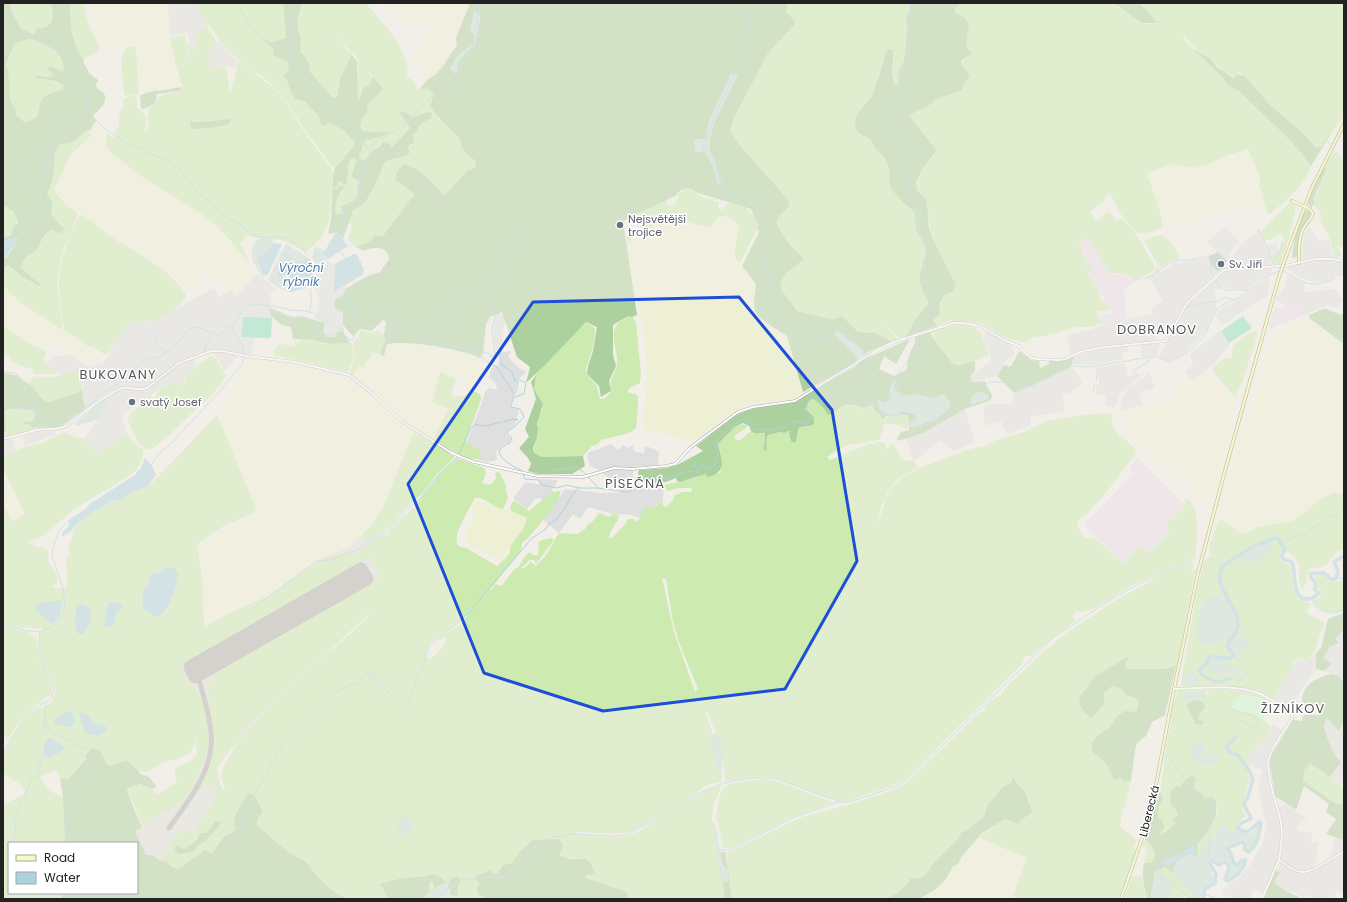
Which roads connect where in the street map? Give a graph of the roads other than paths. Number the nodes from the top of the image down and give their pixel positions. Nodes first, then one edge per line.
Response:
1 (1344, 124) edge
2 (1292, 201) dead end
3 (1304, 206) junction
4 (1344, 261) edge
5 (1299, 263) junction
6 (1280, 266) dead end
7 (1285, 266) dead end
8 (3, 438) edge
9 (1174, 689) junction
10 (1344, 852) edge
11 (1280, 860) junction
12 (1121, 899) edge
13 (1262, 899) edge

1 - 3 main road, Liberecká
2 - 3 main road
3 - 5 main road
3 - 9 main road, Liberecká, bridge
4 - 5 street
5 - 7 street
6 - 8 street
9 - 11 street
9 - 12 main road, Liberecká
10 - 11 street
11 - 13 street

